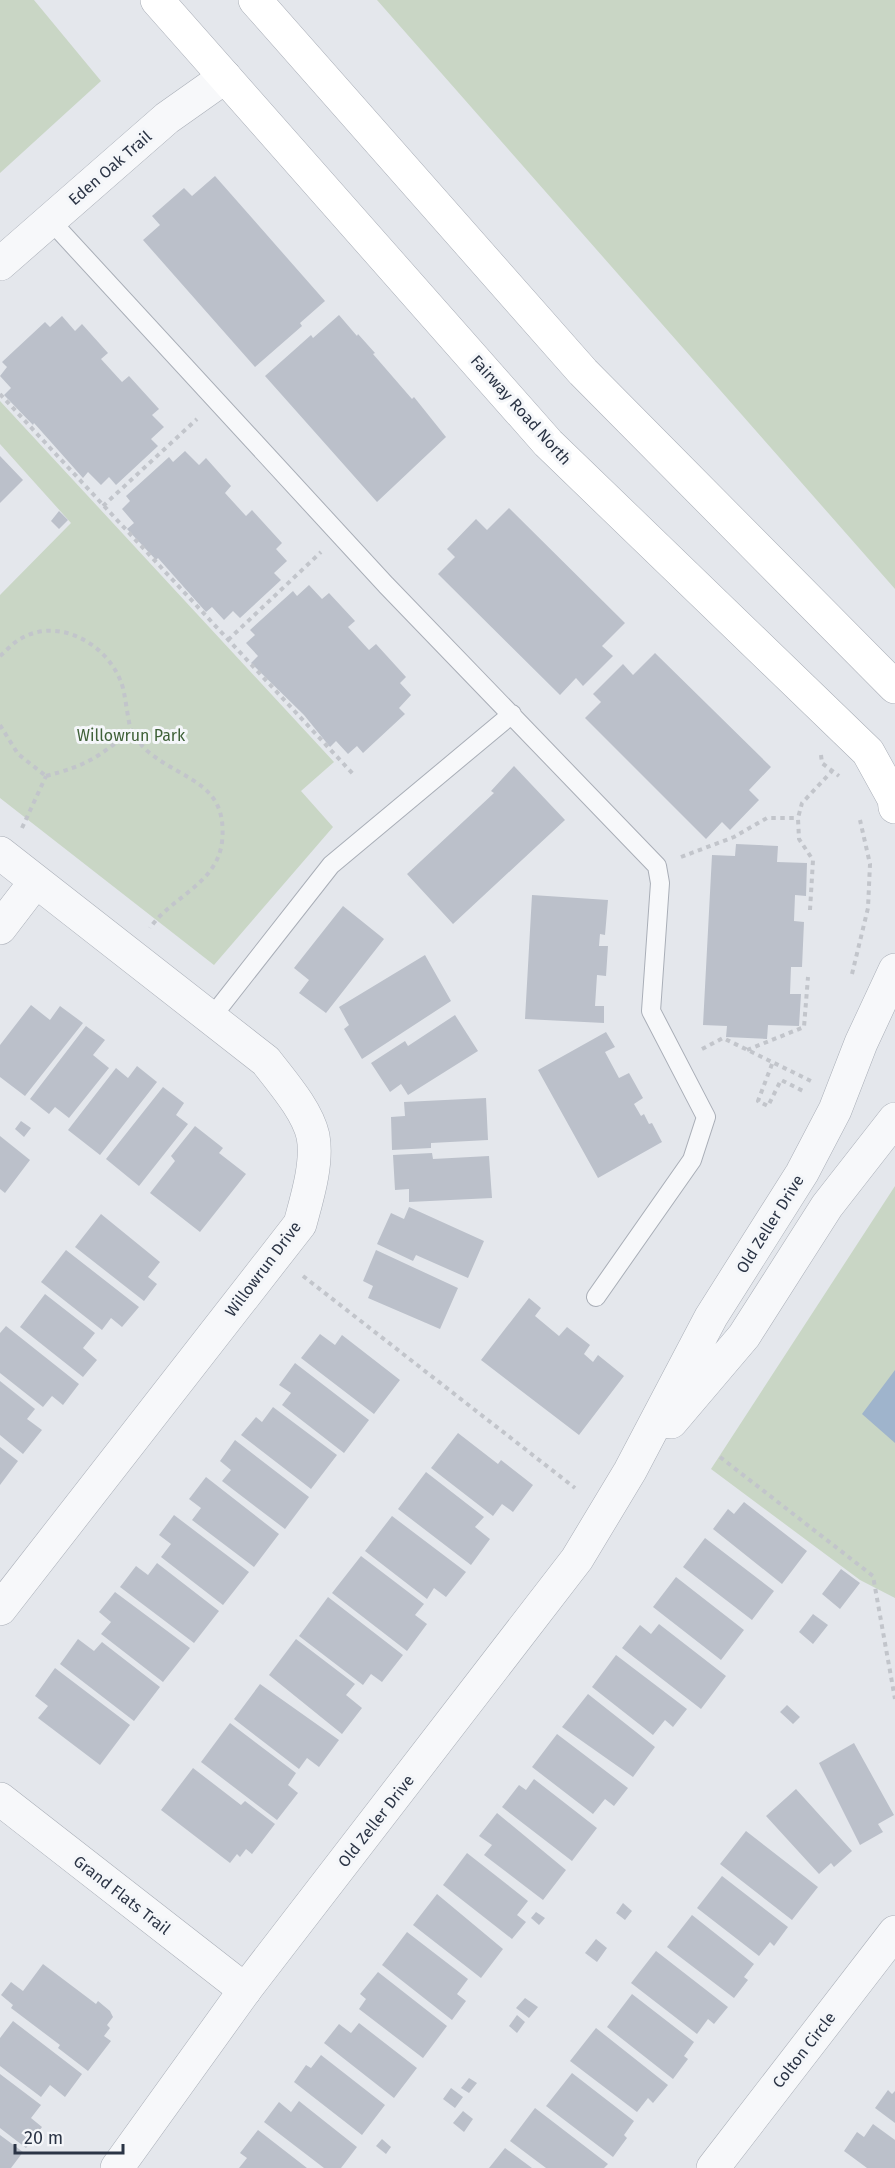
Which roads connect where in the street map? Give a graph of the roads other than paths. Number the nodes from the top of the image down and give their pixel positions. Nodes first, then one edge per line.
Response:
1 (157, 0) edge
2 (255, 0) edge
3 (225, 77) junction
4 (50, 220) junction
5 (0, 264) edge
6 (895, 687) edge
7 (512, 714) junction
8 (895, 807) edge
9 (2, 855) edge
10 (36, 881) junction
11 (0, 928) edge
12 (895, 970) edge
13 (211, 1018) junction
14 (895, 1119) edge
15 (596, 1297) dead end
16 (630, 1471) junction
17 (0, 1610) edge
18 (0, 1799) edge
19 (895, 1932) edge
20 (245, 1990) junction
21 (117, 2168) edge
22 (713, 2168) edge

1 - 3 main road, Fairway Road North
2 - 6 main road
3 - 4 street, Eden Oak Trail
3 - 8 main road, Fairway Road North
4 - 5 street, Eden Oak Trail
4 - 7 lane
7 - 13 lane
7 - 15 lane
9 - 10 street, Willowrun Drive
10 - 11 street
10 - 13 street, Willowrun Drive
12 - 16 street, Old Zeller Drive
13 - 17 street, Willowrun Drive
14 - 16 street, Old Zeller Drive
16 - 20 street, Old Zeller Drive
18 - 20 street, Grand Flats Trail
19 - 22 street, Colton Circle
20 - 21 street, Old Zeller Drive

